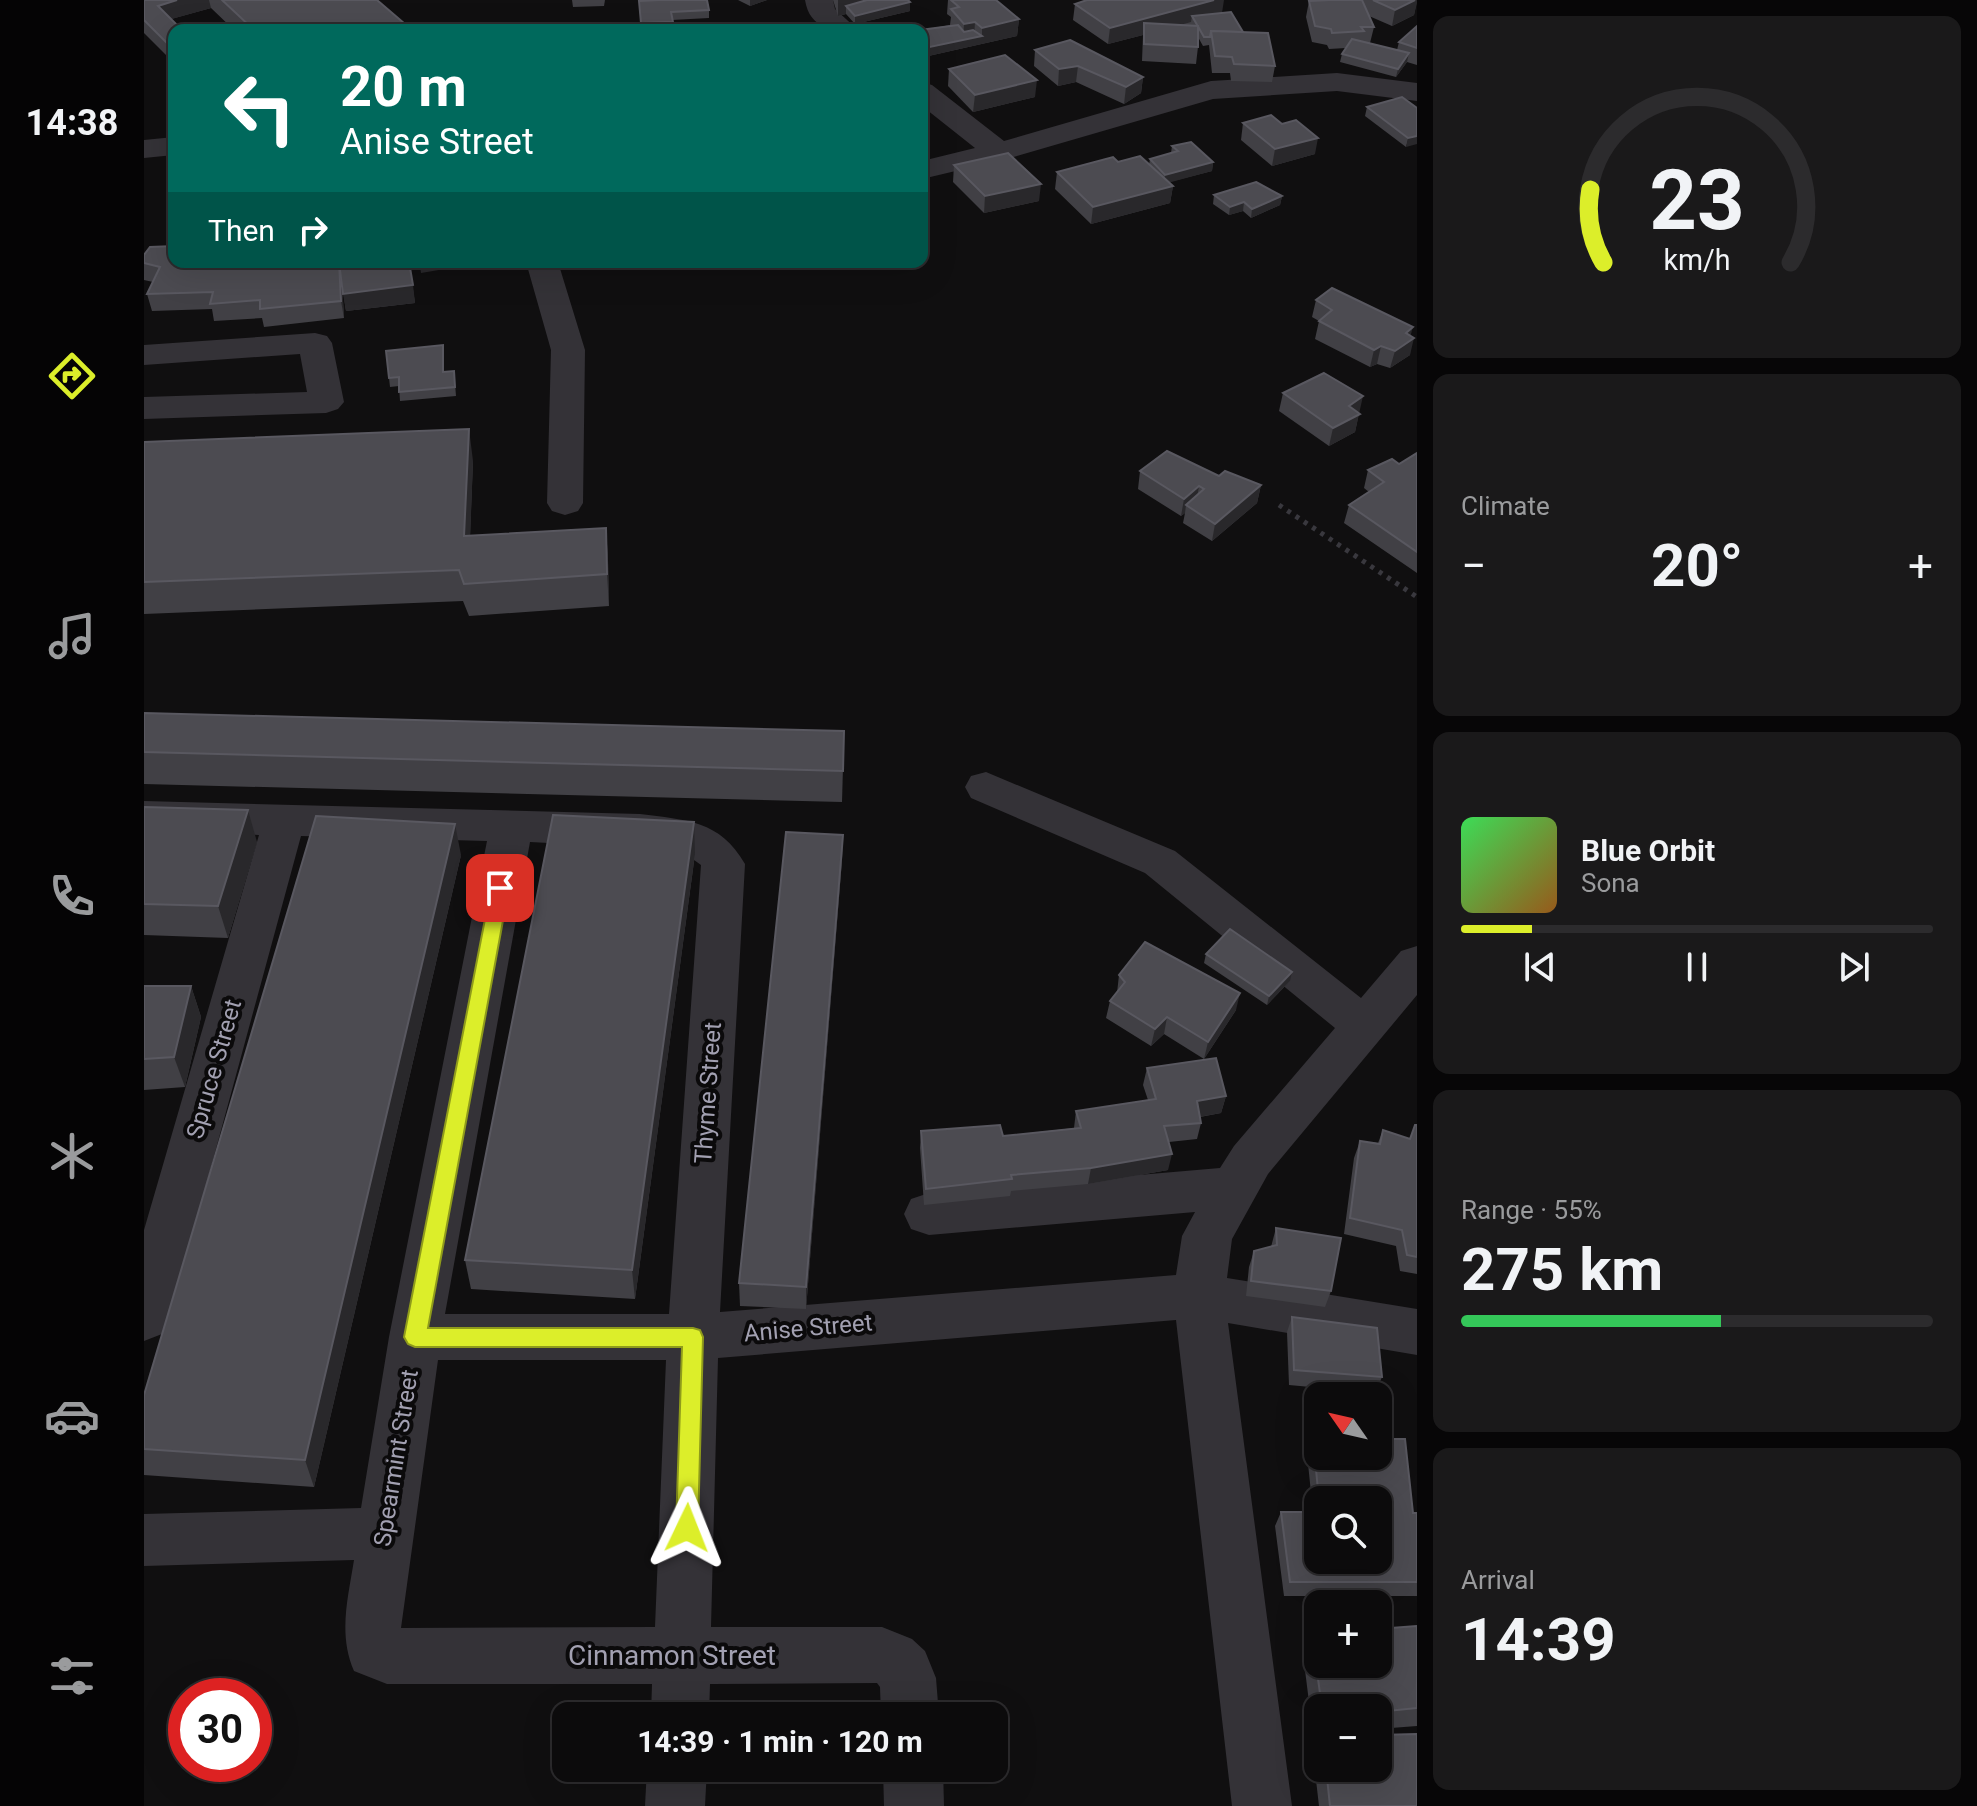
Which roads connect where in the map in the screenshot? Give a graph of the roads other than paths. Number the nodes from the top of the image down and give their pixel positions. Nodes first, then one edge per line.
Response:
1 (819, 0) edge
2 (836, 24) edge
3 (1417, 92) edge
4 (928, 96) edge
5 (168, 147) edge
6 (144, 149) edge
7 (999, 152) junction
8 (928, 169) edge
9 (544, 268) edge
10 (144, 355) edge
11 (144, 408) edge
12 (565, 503) dead end
13 (986, 787) dead end
14 (144, 816) edge
15 (284, 821) junction
16 (511, 828) junction
17 (1417, 963) edge
18 (1364, 1026) junction
19 (1234, 1188) junction
20 (929, 1214) edge
21 (1199, 1296) junction
22 (144, 1318) edge
23 (1417, 1332) edge
24 (415, 1337) junction
25 (693, 1337) junction
26 (384, 1533) junction
27 (144, 1540) edge
28 (683, 1655) junction
29 (387, 1656) joint
30 (681, 1702) edge
31 (908, 1702) edge
32 (676, 1782) edge
33 (913, 1782) edge
34 (675, 1806) edge
35 (914, 1806) edge
36 (1262, 1806) edge

1 - 2 street
3 - 7 street
4 - 7 street
5 - 6 street
7 - 8 street
9 - 12 street
10 - 11 street
13 - 18 street
14 - 15 street
15 - 16 street
15 - 22 street, Spruce Street
16 - 24 street, Spearmint Street
16 - 25 street, Thyme Street
17 - 18 street
18 - 19 street
19 - 20 street
19 - 21 street
21 - 23 street, Anise Street
21 - 25 street, Anise Street
21 - 36 street
24 - 25 street, Anise Street
24 - 26 street, Spearmint Street
25 - 28 street, Thyme Street
26 - 27 street
26 - 29 street, Spearmint Street
28 - 29 street, Cinnamon Street
28 - 30 street, Thyme Street
28 - 31 street, Cinnamon Street
32 - 34 street
33 - 35 street

